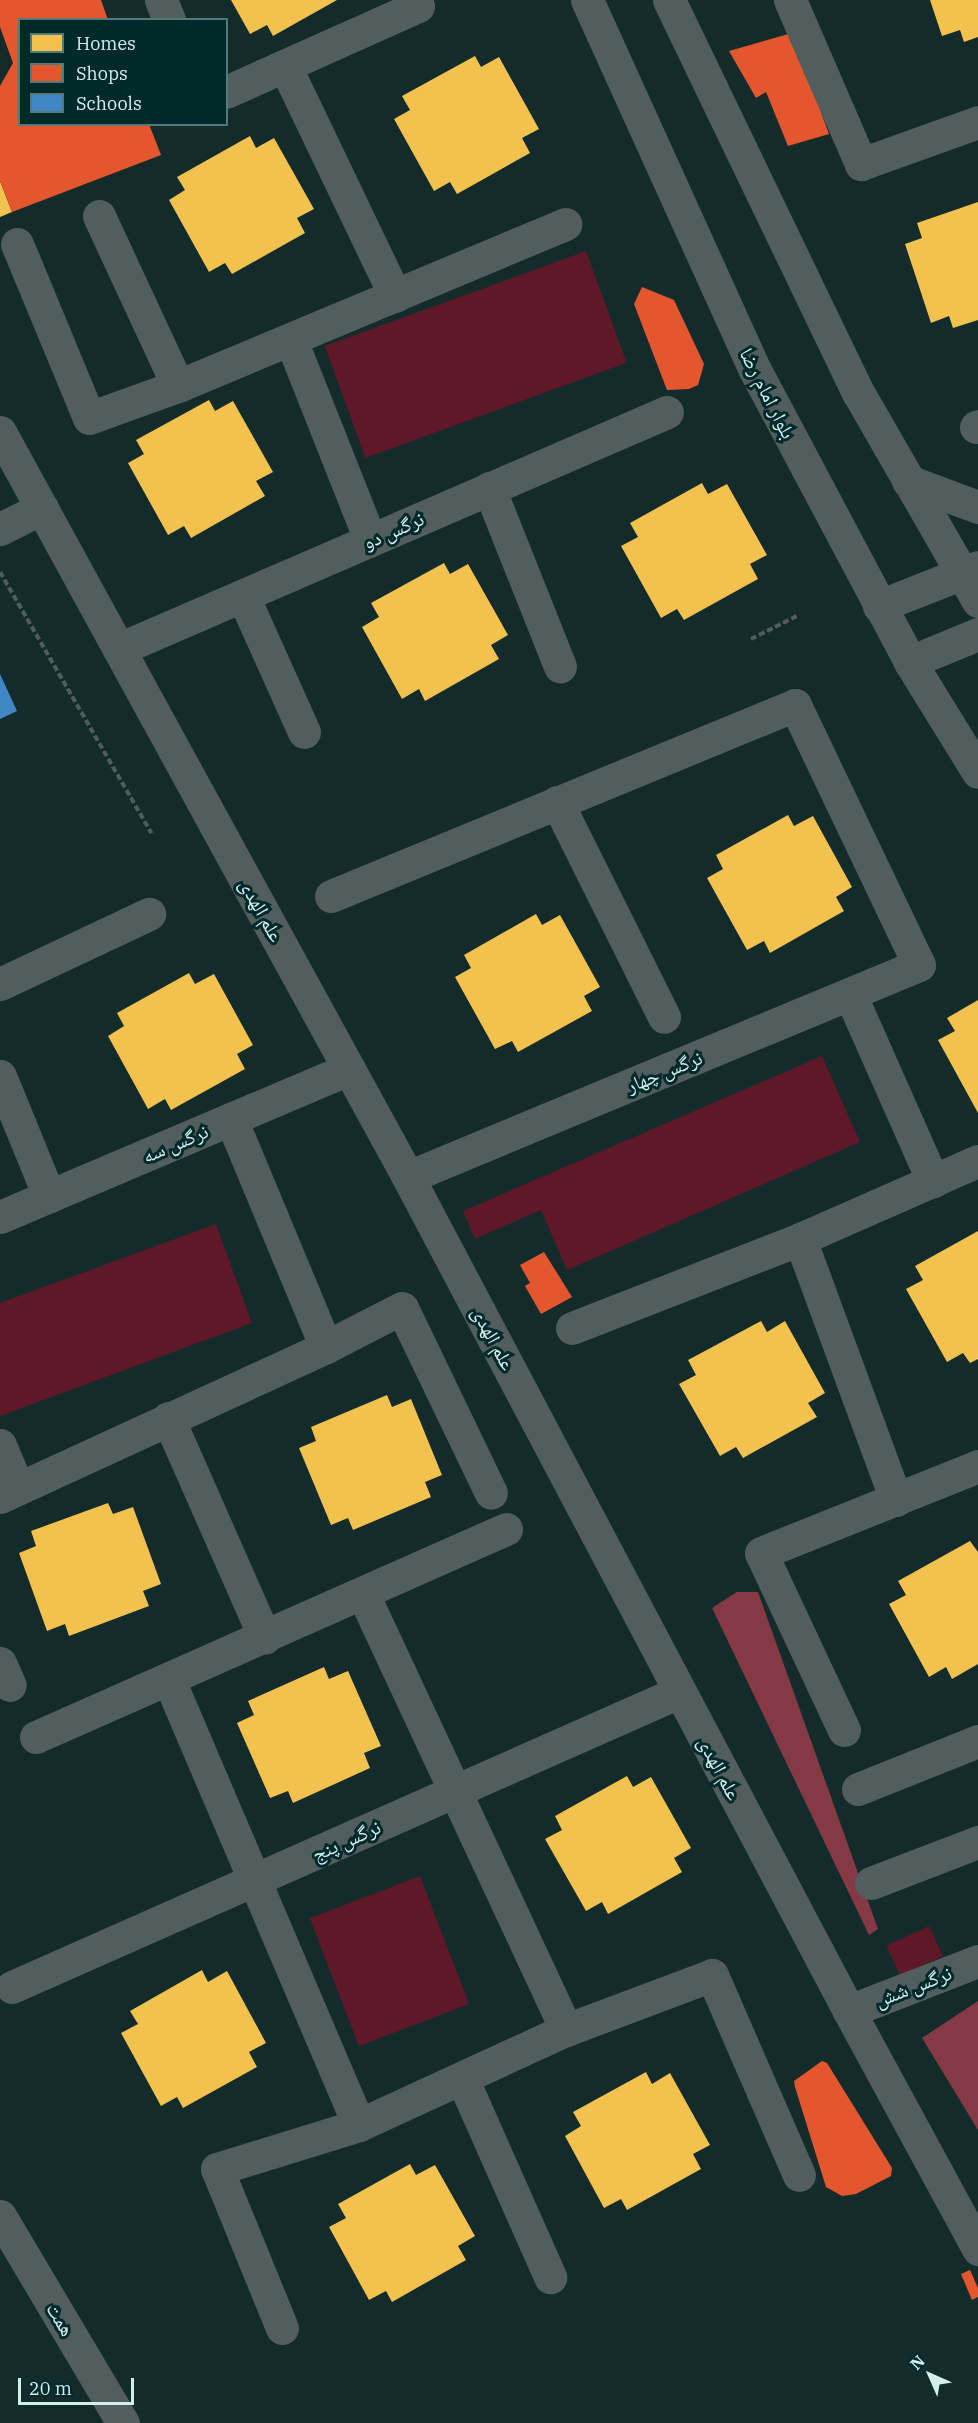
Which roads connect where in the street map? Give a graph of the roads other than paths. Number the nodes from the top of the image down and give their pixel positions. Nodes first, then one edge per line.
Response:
1 (161, 0) edge
2 (416, 0) edge
3 (587, 0) edge
4 (669, 0) edge
5 (790, 0) edge
6 (168, 18) edge
7 (285, 66) junction
8 (228, 91) edge
9 (978, 122) edge
10 (99, 216) dead end
11 (564, 224) dead end
12 (17, 244) dead end
13 (395, 296) junction
14 (291, 340) junction
15 (178, 386) junction
16 (667, 412) dead end
17 (0, 432) edge
18 (908, 481) junction
19 (489, 488) junction
20 (978, 507) edge
21 (42, 508) junction
22 (0, 529) edge
23 (370, 540) junction
24 (973, 580) edge
25 (243, 596) junction
26 (879, 606) junction
27 (978, 634) edge
28 (119, 649) junction
29 (910, 662) junction
30 (560, 666) dead end
31 (304, 732) dead end
32 (978, 772) edge
33 (557, 802) junction
34 (331, 896) dead end
35 (149, 914) dead end
36 (0, 984) edge
37 (850, 994) junction
38 (664, 1017) dead end
39 (349, 1069) junction
40 (0, 1076) edge
41 (231, 1119) junction
42 (978, 1161) edge
43 (408, 1177) junction
44 (933, 1181) junction
45 (49, 1196) junction
46 (0, 1217) edge
47 (800, 1239) junction
48 (572, 1328) dead end
49 (326, 1347) junction
50 (168, 1418) junction
51 (0, 1445) edge
52 (978, 1466) edge
53 (9, 1492) edge
54 (491, 1493) dead end
55 (896, 1500) junction
56 (506, 1529) dead end
57 (363, 1594) junction
58 (265, 1638) junction
59 (169, 1680) junction
60 (679, 1692) junction
61 (844, 1730) dead end
62 (36, 1737) dead end
63 (978, 1741) edge
64 (858, 1789) dead end
65 (455, 1792) junction
66 (978, 1842) edge
67 (253, 1881) junction
68 (871, 1883) dead end
69 (978, 1961) edge
70 (12, 1987) dead end
71 (849, 2011) junction
72 (566, 2030) junction
73 (462, 2078) junction
74 (359, 2125) junction
75 (799, 2175) dead end
76 (0, 2216) edge
77 (978, 2249) edge
78 (550, 2277) dead end
79 (282, 2328) dead end
80 (123, 2423) edge

1 - 6 street
2 - 7 street
3 - 26 street, بلوار امام رضا
4 - 18 street
5 - 9 street
7 - 8 street
7 - 13 street
10 - 15 street
11 - 13 street
12 - 15 street
13 - 14 street
14 - 15 street
14 - 23 street
16 - 19 street, نرگس دو
17 - 21 street, علم الهدی
18 - 20 street
18 - 24 street
19 - 23 street, نرگس دو
19 - 30 street
21 - 22 street
21 - 28 street, علم الهدی
23 - 25 street, نرگس دو
24 - 26 street
25 - 28 street, نرگس دو
25 - 31 street
26 - 29 street, بلوار امام رضا
27 - 29 street
28 - 39 street, علم الهدی
29 - 32 street, بلوار امام رضا
33 - 34 street
33 - 37 street, نرگس چهار
33 - 38 street
35 - 36 street
37 - 43 street, نرگس چهار
37 - 44 street
39 - 41 street, نرگس سه
39 - 43 street, علم الهدی
40 - 45 street
41 - 45 street, نرگس سه
41 - 49 street
42 - 44 street
43 - 60 street, علم الهدی
44 - 47 street
45 - 46 street, نرگس سه
47 - 48 street
47 - 55 street
49 - 50 street
49 - 54 street
50 - 53 street
50 - 58 street
51 - 53 street
52 - 55 street
55 - 61 street
56 - 57 street
57 - 58 street
57 - 65 street
58 - 59 street
59 - 62 street
59 - 67 street
60 - 65 street, نرگس پنج
60 - 71 street, علم الهدی
63 - 64 street
65 - 67 street, نرگس پنج
65 - 72 street
66 - 68 street
67 - 70 street, نرگس پنج
67 - 74 street
69 - 71 street, نرگس شش
71 - 77 street, علم الهدی
72 - 73 street
72 - 75 street
73 - 74 street
73 - 78 street
74 - 79 street
76 - 80 street, همت

